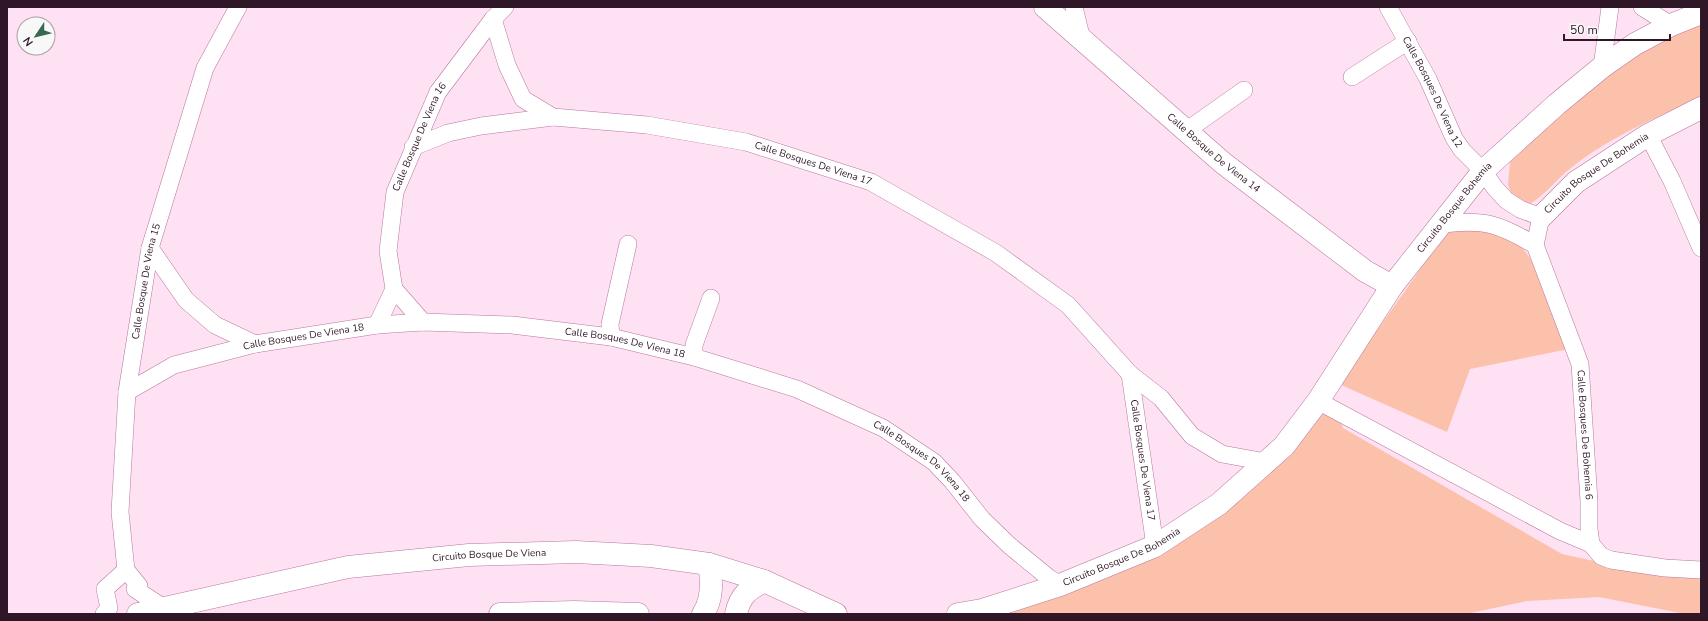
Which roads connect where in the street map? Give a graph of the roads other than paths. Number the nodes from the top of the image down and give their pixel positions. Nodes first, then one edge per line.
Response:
1 (238, 7) edge
2 (1045, 7) edge
3 (1074, 7) edge
4 (1388, 7) edge
5 (1610, 7) edge
6 (1642, 7) edge
7 (499, 13) edge
8 (1701, 13) edge
9 (1671, 25) junction
10 (1082, 40) junction
11 (1408, 42) junction
12 (1602, 67) junction
13 (1352, 77) dead end
14 (1244, 90) dead end
15 (1701, 108) edge
16 (553, 117) junction
17 (1186, 131) junction
18 (1648, 135) junction
19 (413, 147) junction
20 (1484, 171) junction
21 (1541, 217) junction
22 (1443, 224) junction
23 (628, 244) dead end
24 (1535, 245) junction
25 (150, 248) junction
26 (1701, 248) edge
27 (1392, 286) junction
28 (394, 288) junction
29 (711, 298) dead end
30 (423, 322) junction
31 (377, 325) junction
32 (611, 337) junction
33 (255, 344) junction
34 (694, 357) junction
35 (1130, 374) junction
36 (127, 392) junction
37 (1318, 401) junction
38 (1266, 462) junction
39 (1591, 544) junction
40 (1155, 546) junction
41 (709, 564) junction
42 (126, 570) junction
43 (1701, 570) edge
44 (764, 581) junction
45 (1060, 584) junction
46 (164, 608) junction
47 (104, 614) edge
48 (138, 614) edge
49 (500, 614) edge
50 (638, 614) edge
51 (703, 614) edge
52 (736, 614) edge
53 (836, 614) edge
54 (964, 614) edge

1 - 25 street, Calle Bosque De Viena 15
2 - 10 street, Calle Bosque De Viena 14
3 - 10 street
4 - 11 street, Calle Bosques De Viena 12
5 - 12 street
6 - 9 street
7 - 16 street, Calle Bosques De Viena 17
7 - 19 street, Calle Bosque De Viena 16
8 - 9 street, Circuito Bosque Bohemia
9 - 12 street, Circuito Bosque Bohemia
10 - 17 street, Calle Bosque De Viena 14
11 - 13 street
11 - 20 street, Calle Bosques De Viena 12
12 - 20 street, Circuito Bosque Bohemia
14 - 17 street
15 - 18 street, Circuito Bosque De Bohemia
16 - 19 street
16 - 35 street, Calle Bosques De Viena 17
17 - 27 street, Calle Bosque De Viena 14
18 - 21 street, Circuito Bosque De Bohemia
18 - 26 street
19 - 28 street, Calle Bosque De Viena 16
20 - 21 street, Circuito Bosque De Bohemia
20 - 22 street, Circuito Bosque Bohemia
21 - 24 street
22 - 24 street
22 - 27 street, Circuito Bosque Bohemia
23 - 32 street
24 - 39 street, Calle Bosques De Bohemia 6
25 - 33 street
25 - 36 street, Calle Bosque De Viena 15
27 - 37 street, Circuito Bosque Bohemia
28 - 30 street
28 - 31 street
29 - 34 street
30 - 31 street, Calle Bosques De Viena 18
30 - 32 street, Calle Bosques De Viena 18
31 - 33 street, Calle Bosques De Viena 18
32 - 34 street, Calle Bosques De Viena 18
33 - 36 street, Calle Bosques De Viena 18
34 - 45 street, Calle Bosques De Viena 18
35 - 38 street, Calle Bosques De Viena 17
35 - 40 street, Calle Bosques De Viena 17
36 - 42 street, Calle Bosque De Viena 15
37 - 38 street, Circuito Bosque Bohemia
37 - 39 street
38 - 40 street, Circuito Bosque De Bohemia
39 - 43 street
40 - 45 street, Circuito Bosque De Bohemia
41 - 44 street, Circuito Bosque De Viena
41 - 46 street, Circuito Bosque De Viena
41 - 51 street
42 - 46 street
42 - 47 street
44 - 52 street
44 - 53 street, Circuito Bosque De Viena
45 - 54 street, Circuito Bosque De Bohemia
46 - 48 street, Circuito Bosque De Viena
49 - 50 street

